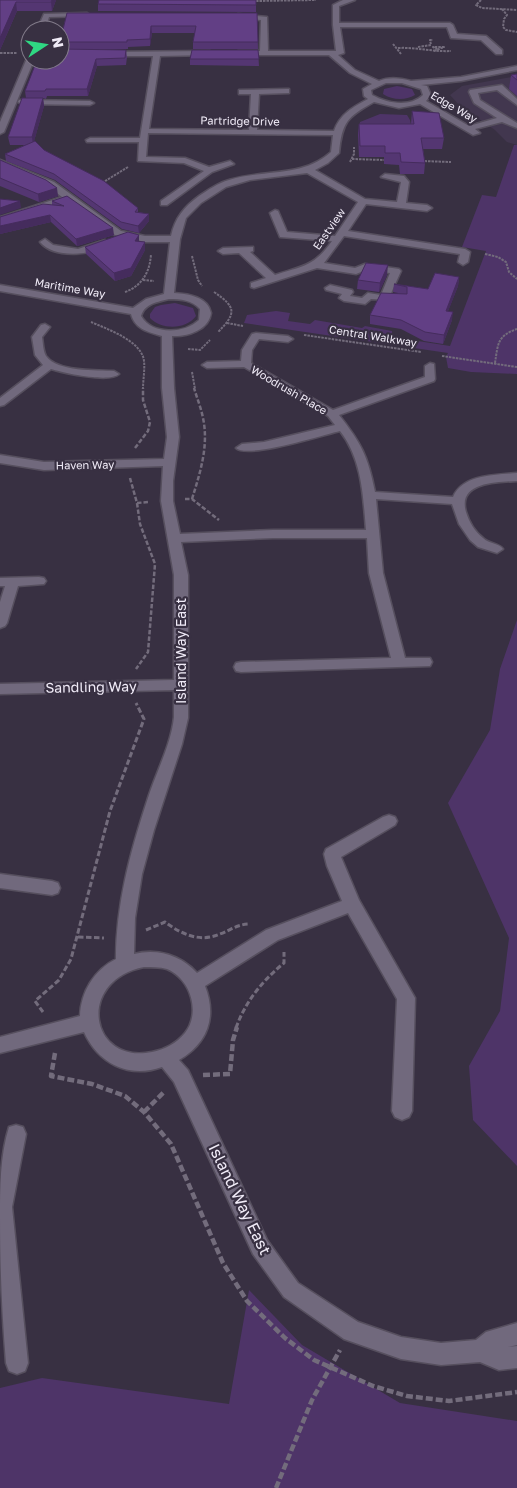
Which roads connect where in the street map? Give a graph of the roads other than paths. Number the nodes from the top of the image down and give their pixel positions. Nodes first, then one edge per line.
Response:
1 (352, 0) edge
2 (98, 15) edge
3 (225, 16) edge
4 (44, 20) edge
5 (336, 23) junction
6 (499, 52) dead end
7 (227, 53) edge
8 (264, 53) junction
9 (330, 53) junction
10 (99, 54) edge
11 (158, 54) junction
12 (218, 54) edge
13 (517, 68) edge
14 (26, 70) edge
15 (461, 79) junction
16 (377, 83) junction
17 (412, 83) junction
18 (286, 91) dead end
19 (427, 91) junction
20 (242, 92) dead end
21 (255, 92) junction
22 (373, 99) junction
23 (421, 100) junction
24 (13, 102) junction
25 (90, 103) dead end
26 (517, 103) edge
27 (503, 119) junction
28 (517, 126) edge
29 (0, 132) edge
30 (253, 132) junction
31 (336, 133) junction
32 (144, 136) junction
33 (90, 140) dead end
34 (0, 163) edge
35 (230, 164) dead end
36 (209, 170) junction
37 (308, 170) junction
38 (385, 177) dead end
39 (69, 196) junction
40 (363, 201) junction
41 (164, 204) dead end
42 (401, 205) junction
43 (427, 208) dead end
44 (275, 213) dead end
45 (0, 220) edge
46 (126, 236) junction
47 (340, 236) junction
48 (174, 239) junction
49 (45, 242) dead end
50 (254, 248) dead end
51 (241, 249) junction
52 (223, 251) dead end
53 (463, 262) dead end
54 (316, 265) junction
55 (273, 279) junction
56 (254, 285) dead end
57 (0, 288) edge
58 (330, 288) dead end
59 (169, 296) junction
60 (136, 312) junction
61 (45, 327) dead end
62 (167, 333) junction
63 (288, 339) dead end
64 (51, 364) junction
65 (246, 364) junction
66 (207, 365) dead end
67 (430, 366) dead end
68 (114, 374) dead end
69 (0, 403) edge
70 (332, 414) junction
71 (342, 427) junction
72 (242, 448) dead end
73 (0, 460) edge
74 (171, 462) junction
75 (517, 477) edge
76 (369, 495) junction
77 (457, 501) junction
78 (371, 534) junction
79 (174, 538) junction
80 (497, 549) dead end
81 (40, 581) dead end
82 (6, 582) edge
83 (0, 623) edge
84 (425, 662) dead end
85 (398, 663) junction
86 (241, 667) dead end
87 (182, 686) junction
88 (0, 689) edge
89 (388, 821) dead end
90 (0, 881) edge
91 (52, 888) dead end
92 (352, 904) junction
93 (125, 963) junction
94 (195, 984) junction
95 (88, 1022) junction
96 (0, 1045) edge
97 (166, 1058) junction
98 (402, 1111) dead end
99 (16, 1134) dead end
100 (1, 1207) edge
101 (517, 1334) edge
102 (480, 1352) junction
103 (517, 1357) edge
104 (17, 1363) dead end

1 - 5 street
2 - 4 street
3 - 8 street
5 - 6 street
5 - 9 street
7 - 8 street
8 - 9 street
9 - 16 street
10 - 11 street
11 - 12 street
11 - 32 street
13 - 15 street
14 - 24 street
15 - 17 street
15 - 19 street
16 - 17 street
16 - 22 street
17 - 19 street
18 - 21 street
19 - 23 street
20 - 21 street
21 - 30 street
22 - 23 street
22 - 31 street
23 - 27 street, Edge Way
24 - 25 street
24 - 29 street
26 - 27 street
27 - 28 street
30 - 31 street, Partridge Drive
30 - 32 street, Partridge Drive
31 - 37 street
32 - 33 street, Partridge Drive
32 - 36 street
34 - 39 street
35 - 36 street
36 - 41 street
37 - 40 street
37 - 48 street
38 - 42 street
39 - 45 street
39 - 46 street
40 - 42 street
40 - 47 street, Eastview
42 - 43 street
44 - 47 street
46 - 48 street
46 - 49 street
47 - 53 street
47 - 54 street, Eastview
48 - 59 street
50 - 51 street
51 - 52 street
51 - 55 street
54 - 55 street, Eastview
54 - 58 street
55 - 56 street, Eastview
57 - 60 street, Maritime Way
59 - 60 street
59 - 62 street
60 - 62 street
61 - 64 street
62 - 74 street, Island Way East
63 - 65 street
64 - 68 street
64 - 69 street
65 - 66 street, Woodrush Place
65 - 70 street, Woodrush Place
67 - 70 street
70 - 71 street, Woodrush Place
71 - 72 street
71 - 76 street, Woodrush Place
73 - 74 street, Haven Way
74 - 79 street, Island Way East
75 - 77 street
76 - 77 street
76 - 78 street, Woodrush Place
77 - 80 street
78 - 79 street
78 - 85 street, Woodrush Place
79 - 87 street, Island Way East
81 - 82 street
82 - 83 street
84 - 85 street
85 - 86 street
87 - 88 street, Sandling Way
87 - 93 street, Island Way East
89 - 92 street
90 - 91 street
92 - 94 street
92 - 98 street
93 - 94 street
93 - 95 street
94 - 97 street
95 - 96 street
95 - 97 street
97 - 102 street, Island Way East
99 - 100 street
100 - 104 street
101 - 102 street
102 - 103 street, Island Way East

